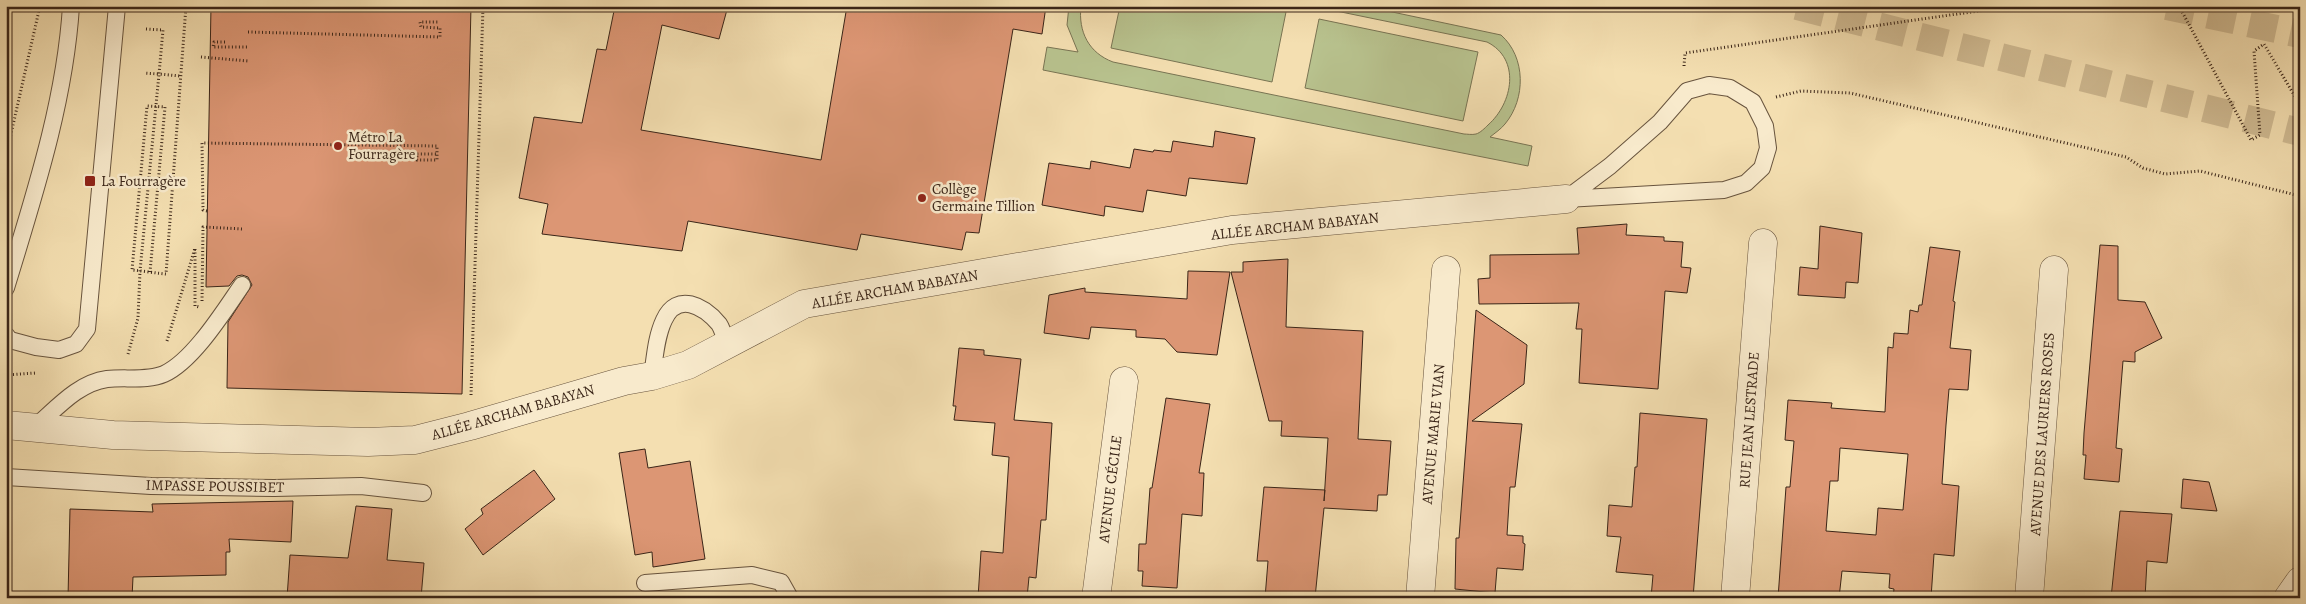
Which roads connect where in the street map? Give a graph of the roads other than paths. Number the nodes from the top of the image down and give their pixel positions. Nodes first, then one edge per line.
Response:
1 (71, 6) edge
2 (117, 6) edge
3 (1566, 199) junction
4 (1763, 243) dead end
5 (1446, 270) dead end
6 (2054, 270) dead end
7 (242, 285) dead end
8 (6, 288) edge
9 (6, 335) edge
10 (727, 346) junction
11 (652, 376) junction
12 (1124, 381) dead end
13 (6, 425) edge
14 (35, 427) junction
15 (6, 477) edge
16 (423, 494) dead end
17 (2300, 582) edge
18 (645, 583) dead end
19 (790, 598) edge
20 (1096, 598) edge
21 (1420, 598) edge
22 (1735, 598) edge
23 (2029, 598) edge
24 (2288, 598) edge

1 - 8 lane
2 - 9 lane
3 - 3 lane
3 - 10 street, ALLÉE ARCHAM BABAYAN
4 - 22 street, RUE JEAN LESTRADE
5 - 21 street, AVENUE MARIE VIAN
6 - 23 street, AVENUE DES LAURIERS ROSES
7 - 14 lane
10 - 11 street, ALLÉE ARCHAM BABAYAN
10 - 11 lane
11 - 14 street, ALLÉE ARCHAM BABAYAN
12 - 20 street, AVENUE CÉCILE
13 - 14 street, ALLÉE ARCHAM BABAYAN
15 - 16 lane, IMPASSE POUSSIBET
17 - 24 street
18 - 19 lane

